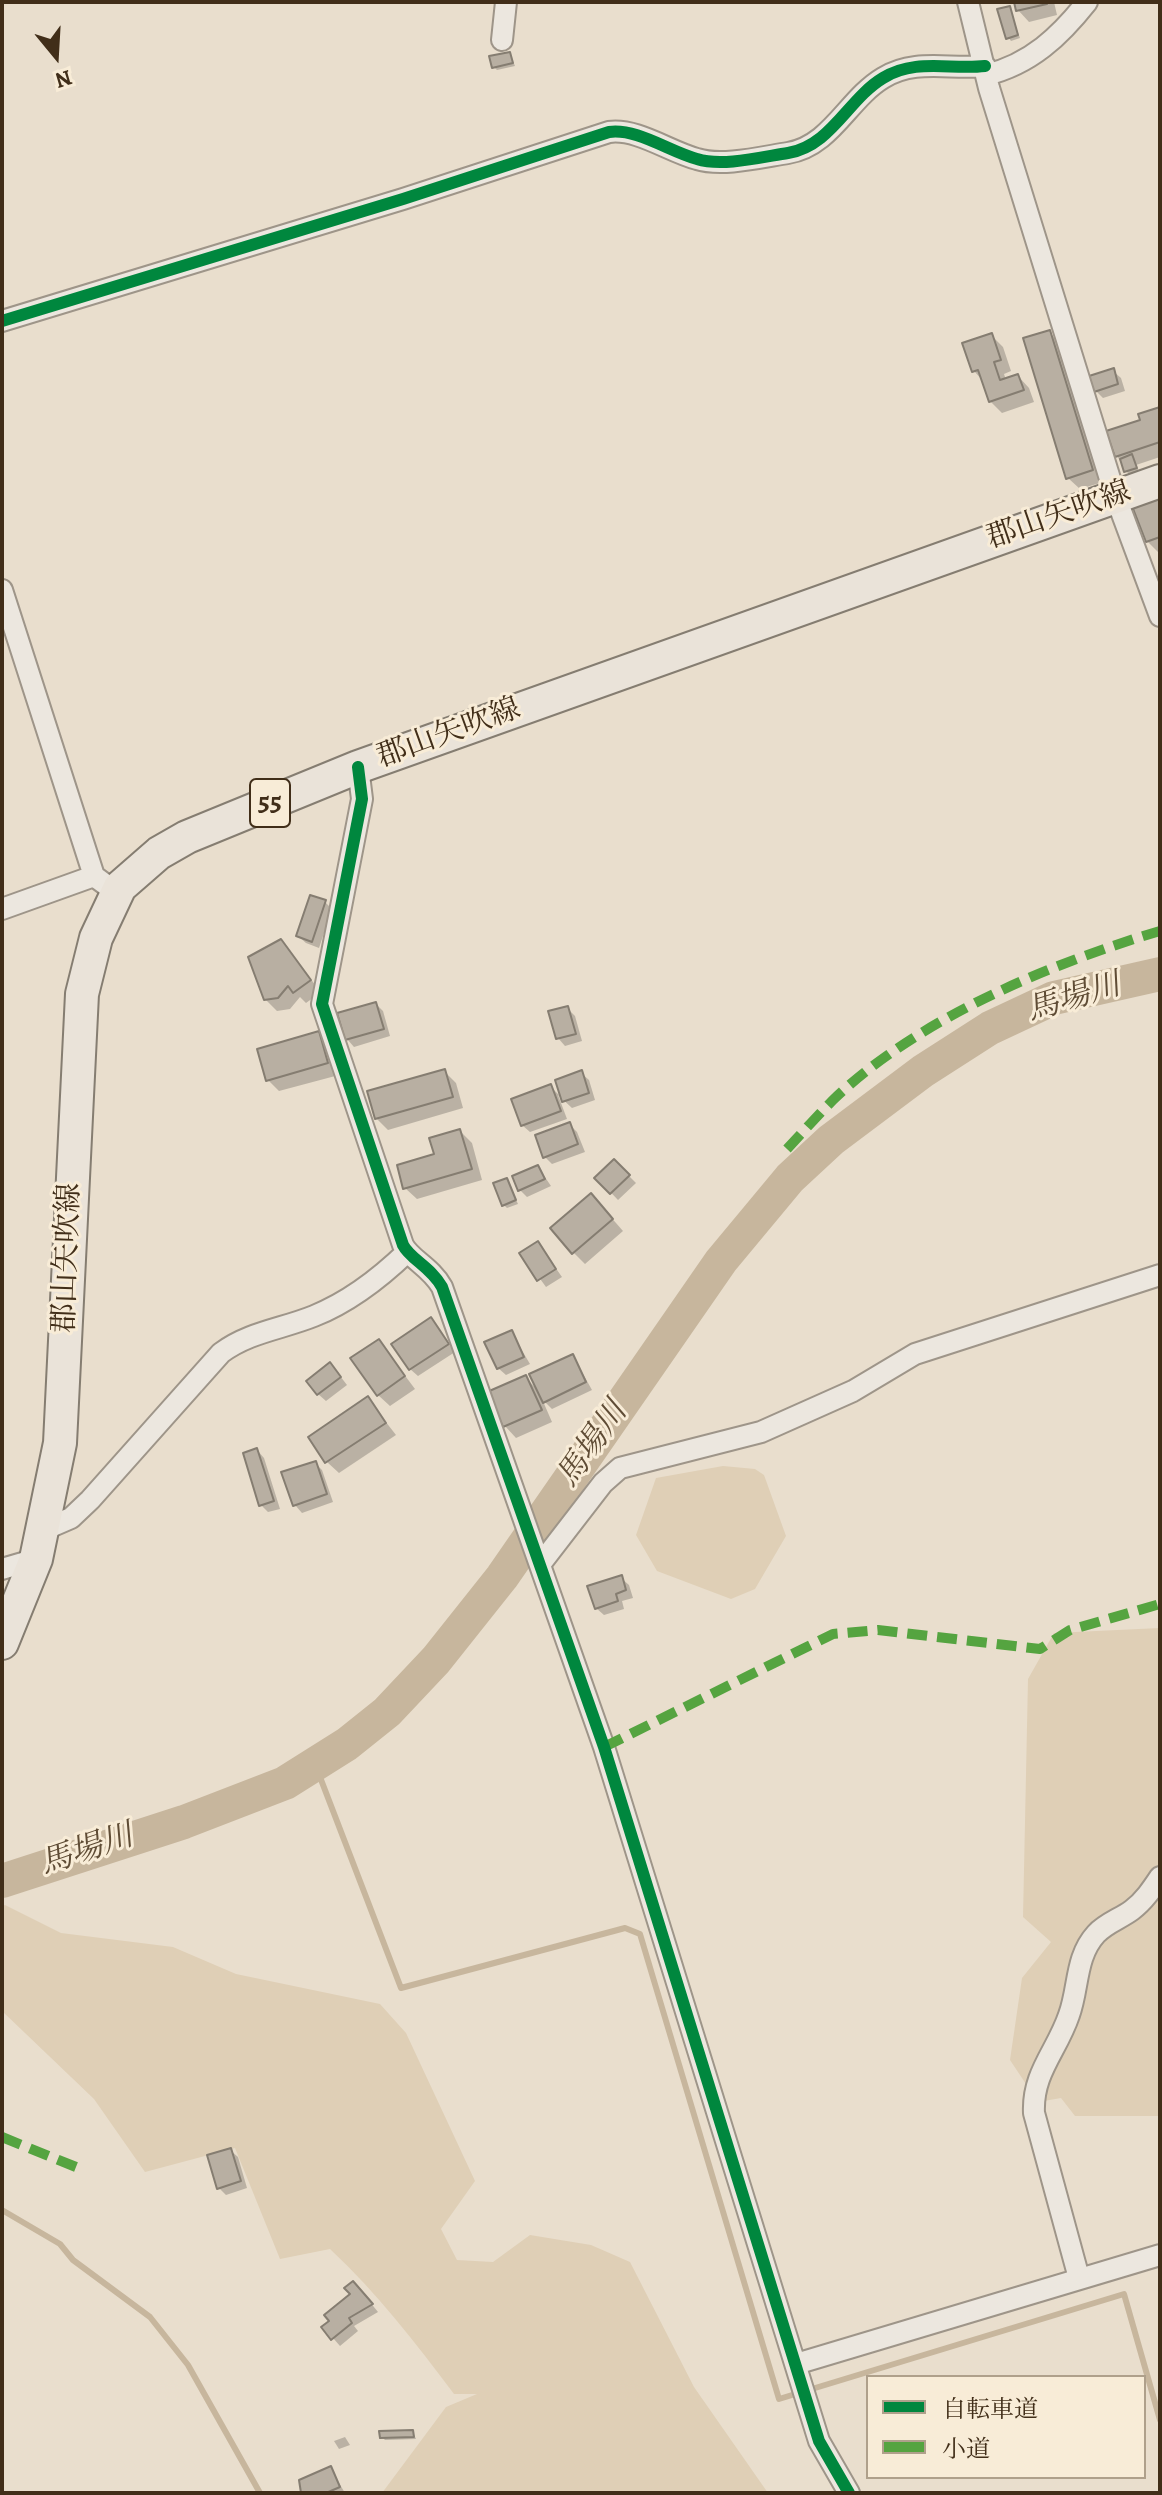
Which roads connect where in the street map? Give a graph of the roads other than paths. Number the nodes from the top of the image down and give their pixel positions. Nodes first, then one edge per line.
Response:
1 (506, 2) edge
2 (968, 2) edge
3 (1087, 2) edge
4 (502, 40) dead end
5 (986, 70) junction
6 (2, 321) edge
7 (1160, 481) edge
8 (1115, 495) junction
9 (2, 590) edge
10 (1160, 616) edge
11 (358, 767) junction
12 (105, 884) junction
13 (2, 909) edge
14 (407, 1252) junction
15 (1160, 1275) edge
16 (38, 1545) junction
17 (540, 1557) junction
18 (2, 1569) edge
19 (2, 1643) edge
20 (1160, 1877) edge
21 (1160, 2255) edge
22 (1079, 2278) junction
23 (796, 2364) junction
24 (849, 2493) edge

1 - 4 street
2 - 5 street
3 - 5 street
5 - 6 street
5 - 8 street
7 - 8 main road, 郡山矢吹線 / 55
8 - 10 street
8 - 11 main road, 郡山矢吹線 / 55
9 - 12 street
11 - 12 main road, 郡山矢吹線 / 55
11 - 14 street
12 - 13 street
12 - 16 main road, 郡山矢吹線 / 55
14 - 16 street
14 - 17 street
15 - 17 street
16 - 18 street
16 - 19 main road, 郡山矢吹線 / 55
17 - 23 street
20 - 22 street
21 - 22 street
22 - 23 street
23 - 24 street

